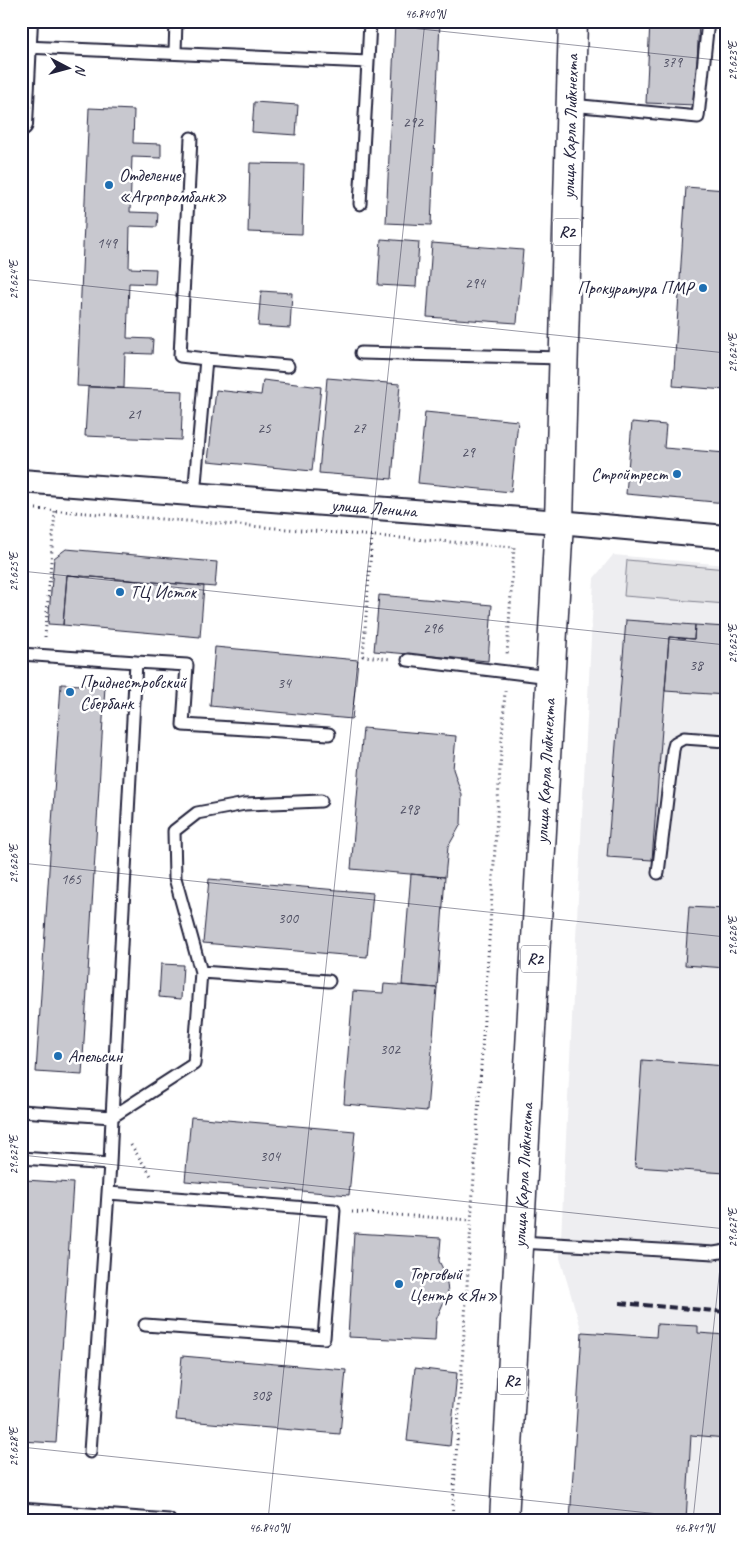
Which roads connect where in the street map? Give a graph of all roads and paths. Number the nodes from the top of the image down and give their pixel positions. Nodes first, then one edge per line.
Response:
1 (26, 21) edge
2 (176, 21) edge
3 (370, 21) edge
4 (573, 21) edge
5 (708, 21) edge
6 (25, 47) junction
7 (175, 52) junction
8 (368, 62) junction
9 (571, 105) junction
10 (21, 124) edge
11 (191, 138) dead end
12 (360, 204) dead end
13 (361, 353) dead end
14 (563, 358) junction
15 (206, 359) junction
16 (288, 366) dead end
17 (21, 480) edge
18 (194, 495) junction
19 (36, 509) dead end
20 (55, 511) junction
21 (559, 522) junction
22 (372, 536) junction
23 (726, 537) edge
24 (21, 654) edge
25 (44, 656) junction
26 (408, 660) joint
27 (136, 662) junction
28 (506, 672) junction
29 (550, 677) junction
30 (329, 734) dead end
31 (726, 741) edge
32 (320, 801) dead end
33 (658, 873) dead end
34 (200, 972) junction
35 (329, 981) dead end
36 (21, 1111) edge
37 (112, 1117) junction
38 (21, 1158) edge
39 (110, 1164) junction
40 (108, 1193) junction
41 (164, 1196) junction
42 (334, 1210) junction
43 (471, 1220) junction
44 (520, 1242) junction
45 (726, 1251) edge
46 (145, 1325) dead end
47 (90, 1452) dead end
48 (21, 1509) edge
49 (169, 1520) edge
50 (452, 1520) edge
51 (504, 1520) edge

1 - 6 street
2 - 7 lane
3 - 8 lane
4 - 9 main road, улица Карла Либкнехта / R2
5 - 9 lane
6 - 7 lane
6 - 10 street
7 - 8 lane
8 - 12 lane
9 - 14 main road, улица Карла Либкнехта / R2
11 - 15 lane
13 - 14 lane
14 - 21 main road, улица Карла Либкнехта / R2
15 - 16 lane
15 - 18 lane
17 - 18 street, улица Ленина
18 - 21 street, улица Ленина
19 - 20 path
20 - 22 path
20 - 25 path
21 - 23 street, улица Ленина
21 - 29 main road, улица Карла Либкнехта / R2
22 - 26 path
22 - 28 path
24 - 25 lane
25 - 27 lane
26 - 28 lane
27 - 30 lane
27 - 37 lane
28 - 29 lane
28 - 43 path
29 - 44 main road, улица Карла Либкнехта / R2
31 - 33 lane
32 - 34 lane
34 - 35 lane
34 - 37 lane
36 - 37 lane
37 - 39 lane
37 - 41 path
38 - 39 lane
39 - 40 lane
40 - 41 lane
40 - 47 lane
41 - 42 lane
42 - 43 path
42 - 46 lane
43 - 50 path
44 - 45 lane
44 - 51 main road, улица Карла Либкнехта / R2
48 - 49 lane

